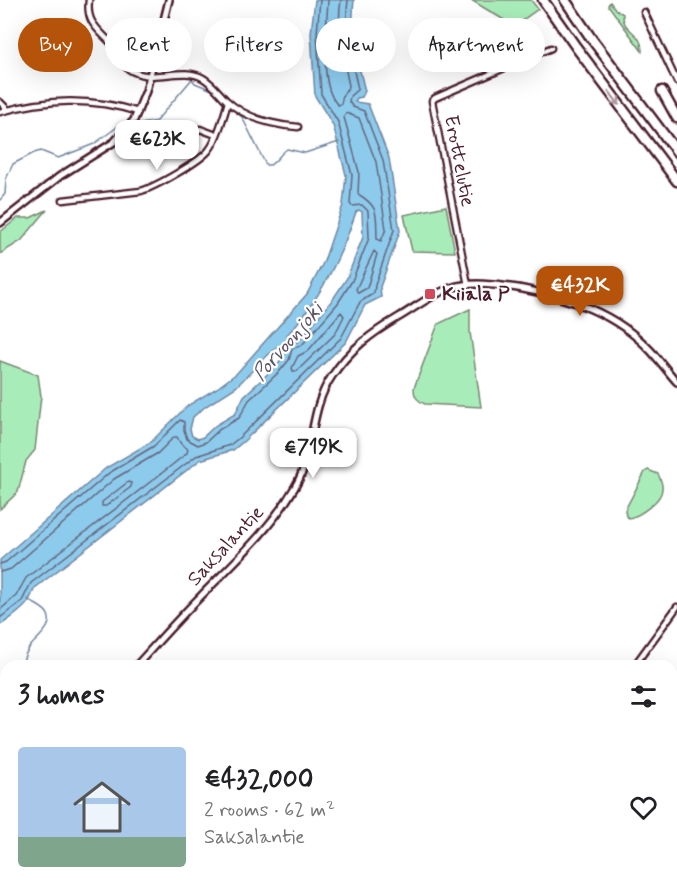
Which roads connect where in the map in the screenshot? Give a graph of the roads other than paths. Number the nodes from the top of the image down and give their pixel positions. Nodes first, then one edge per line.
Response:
1 (89, 0) edge
2 (169, 0) edge
3 (543, 0) edge
4 (565, 0) edge
5 (644, 12) dead end
6 (551, 48) dead end
7 (151, 77) junction
8 (677, 82) edge
9 (663, 91) dead end
10 (0, 102) edge
11 (228, 102) junction
12 (8, 110) junction
13 (0, 112) edge
14 (138, 112) junction
15 (677, 118) edge
16 (298, 127) dead end
17 (195, 132) dead end
18 (216, 135) junction
19 (677, 152) edge
20 (677, 181) edge
21 (63, 200) dead end
22 (0, 223) edge
23 (468, 285) junction
24 (677, 382) edge
25 (677, 607) edge
26 (142, 660) edge
27 (638, 660) edge

1 - 7 street
2 - 7 street
3 -> 20 highway
4 - 19 highway
5 - 8 street
6 - 23 street, Erottelutie
7 - 11 street
7 - 14 street
9 - 15 highway
10 - 12 street
11 - 16 street
11 - 18 street
12 - 13 street
12 - 14 street
14 - 22 street
17 - 18 street
18 - 21 street
23 - 24 street, Saksalantie
23 - 26 street, Saksalantie
25 - 27 street

